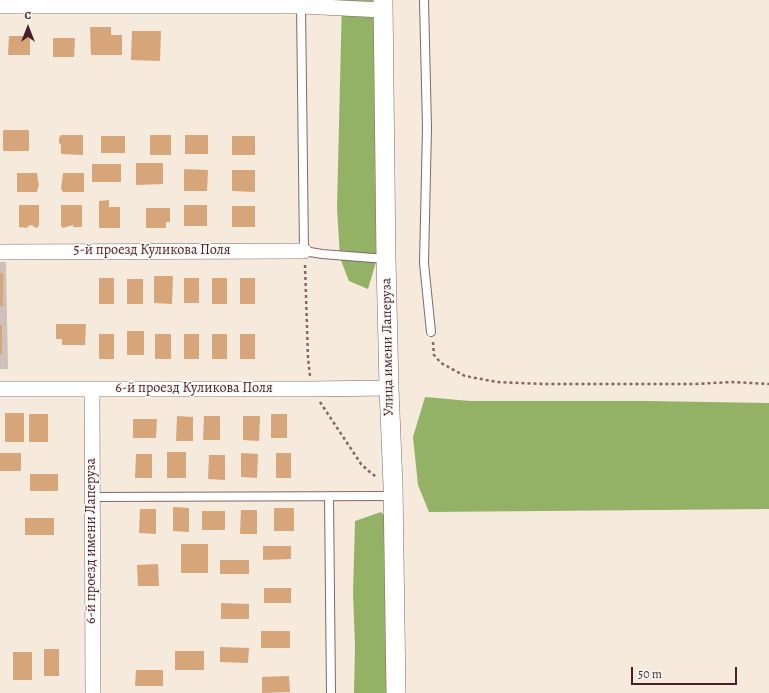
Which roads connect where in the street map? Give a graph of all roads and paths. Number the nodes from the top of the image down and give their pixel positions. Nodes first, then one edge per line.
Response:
1 (424, 0) edge
2 (301, 3) edge
3 (383, 5) edge
4 (0, 6) edge
5 (304, 251) junction
6 (0, 252) edge
7 (386, 259) junction
8 (431, 332) joint
9 (769, 384) edge
10 (389, 388) junction
11 (0, 389) edge
12 (92, 389) junction
13 (329, 496) junction
14 (393, 496) junction
15 (92, 497) junction
16 (93, 693) edge
17 (331, 693) edge
18 (396, 693) edge

1 - 8 lane
2 - 3 street
2 - 4 street
2 - 5 lane
3 - 7 street, Улица имени Лаперуза
5 - 6 street, 5-й проезд Куликова Поля
5 - 7 lane
7 - 10 street, Улица имени Лаперуза
8 - 9 path
10 - 12 street, 6-й проезд Куликова Поля
10 - 14 street, Улица имени Лаперуза
11 - 12 street, 6-й проезд Куликова Поля
12 - 15 street, 6-й проезд имени Лаперуза
13 - 14 lane
13 - 15 lane
13 - 17 lane
14 - 18 street, Улица имени Лаперуза
15 - 16 street, 6-й проезд имени Лаперуза

